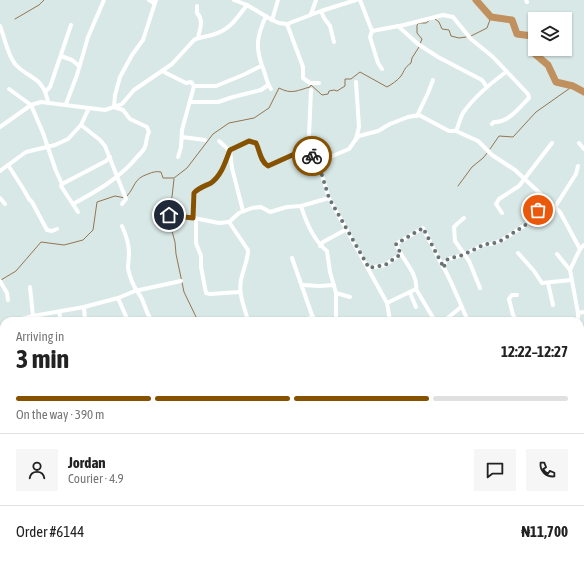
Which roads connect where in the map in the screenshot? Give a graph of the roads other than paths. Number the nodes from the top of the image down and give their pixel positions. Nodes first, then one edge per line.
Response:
1 (104, 0) edge
2 (149, 0) edge
3 (237, 0) edge
4 (278, 0) edge
5 (316, 0) edge
6 (356, 0) edge
7 (360, 0) edge
8 (155, 1) edge
9 (349, 1) edge
10 (247, 5) junction
11 (197, 6) dead end
12 (321, 11) junction
13 (311, 14) junction
14 (266, 16) junction
15 (272, 20) junction
16 (71, 24) dead end
17 (287, 24) junction
18 (0, 26) edge
19 (398, 26) junction
20 (372, 31) junction
21 (198, 38) junction
22 (334, 42) dead end
23 (61, 56) junction
24 (79, 66) junction
25 (261, 66) junction
26 (382, 70) dead end
27 (162, 71) junction
28 (506, 72) junction
29 (433, 80) dead end
30 (356, 82) dead end
31 (319, 83) dead end
32 (194, 86) junction
33 (487, 87) junction
34 (9, 89) dead end
35 (311, 90) dead end
36 (46, 91) junction
37 (48, 102) junction
38 (190, 102) junction
39 (66, 104) junction
40 (31, 105) junction
41 (114, 107) junction
42 (89, 108) junction
43 (417, 116) junction
44 (492, 124) dead end
45 (81, 125) junction
46 (0, 127) edge
47 (456, 131) junction
48 (182, 137) junction
49 (356, 139) junction
50 (205, 140) dead end
51 (218, 141) dead end
52 (552, 143) dead end
53 (579, 143) dead end
54 (47, 147) junction
55 (584, 149) edge
56 (230, 150) junction
57 (310, 151) junction
58 (110, 157) junction
59 (178, 157) dead end
60 (8, 165) junction
61 (578, 166) dead end
62 (0, 171) edge
63 (118, 177) junction
64 (525, 179) junction
65 (62, 184) junction
66 (0, 198) edge
67 (329, 198) junction
68 (547, 199) junction
69 (5, 204) dead end
70 (73, 204) junction
71 (122, 204) dead end
72 (301, 206) junction
73 (555, 207) junction
74 (244, 211) junction
75 (78, 212) dead end
76 (160, 213) dead end
77 (502, 213) dead end
78 (464, 218) dead end
79 (195, 219) junction
80 (229, 222) junction
81 (122, 226) dead end
82 (57, 229) dead end
83 (347, 229) junction
84 (584, 245) edge
85 (320, 246) junction
86 (580, 249) junction
87 (518, 253) dead end
88 (401, 254) junction
89 (557, 254) dead end
90 (463, 255) junction
91 (292, 258) dead end
92 (369, 268) junction
93 (444, 268) junction
94 (570, 270) junction
95 (570, 280) junction
96 (181, 281) dead end
97 (0, 282) edge
98 (548, 283) junction
99 (302, 285) junction
100 (334, 285) junction
101 (30, 287) dead end
102 (480, 288) dead end
103 (416, 289) junction
104 (135, 291) junction
105 (240, 292) junction
106 (336, 293) junction
107 (410, 293) junction
108 (517, 295) dead end
109 (350, 297) dead end
110 (118, 298) junction
111 (8, 300) dead end
112 (387, 303) junction
113 (553, 305) dead end
114 (84, 307) junction
115 (416, 307) dead end
116 (461, 307) junction
117 (59, 312) junction
118 (584, 312) edge
119 (578, 313) junction
120 (33, 316) junction
121 (29, 317) edge
122 (60, 317) edge
123 (85, 317) edge
124 (126, 317) edge
125 (149, 317) edge
126 (247, 317) edge
127 (312, 317) edge
128 (336, 317) edge
129 (389, 317) edge
130 (433, 317) edge
131 (452, 317) edge
132 (466, 317) edge
133 (515, 317) edge
134 (578, 317) edge

1 - 24 street
2 - 8 street
3 - 10 street
4 - 15 street
5 - 13 street
6 - 9 street
7 - 20 street
8 - 41 street
9 - 12 street
10 - 14 street
10 - 21 street
11 - 21 street
12 - 13 street
12 - 22 street
13 - 17 street
14 - 15 street
14 - 25 street
15 - 17 street
16 - 23 street
17 - 31 street
18 - 36 street
19 - 20 street
19 - 28 street
19 - 33 street
20 - 26 street
21 - 27 street
23 - 24 street
23 - 36 street
24 - 39 street
25 - 32 street
25 - 38 street
27 - 32 street
27 - 41 street
28 - 33 street
28 - 44 street
29 - 43 street
30 - 49 street
32 - 38 street
33 - 47 street
34 - 40 street
35 - 57 street
36 - 37 street
37 - 39 street
37 - 40 street
38 - 48 street
39 - 42 street
40 - 46 street
40 - 54 street
41 - 42 street
41 - 63 street
42 - 45 street
43 - 47 street
43 - 49 street
45 - 54 street
45 - 58 street
47 - 64 street
48 - 50 street
48 - 59 street
49 - 57 street
51 - 56 street
52 - 64 street
53 - 55 street
54 - 60 street
54 - 65 street
56 - 57 street
56 - 74 street
56 - 79 street
57 - 67 street
58 - 63 street
58 - 65 street
60 - 62 street
60 - 82 street
61 - 73 street
63 - 70 street
63 - 71 street
64 - 68 street
64 - 77 street
65 - 70 street
66 - 69 street
67 - 72 street
67 - 83 street
68 - 73 street
68 - 90 street
70 - 75 street
72 - 74 street
72 - 85 street
73 - 86 street
74 - 80 street
76 - 79 street
78 - 90 street
79 - 80 street
79 - 105 street
80 - 105 street
81 - 104 street
83 - 85 street
83 - 92 street
84 - 86 street
85 - 100 street
86 - 94 street
87 - 98 street
88 - 92 street
88 - 93 street
88 - 103 street
89 - 94 street
90 - 93 street
90 - 102 street
91 - 99 street
92 - 112 street
93 - 116 street
94 - 95 street
95 - 98 street
95 - 119 street
96 - 104 street
97 - 111 street
98 - 113 street
99 - 100 street
99 - 127 street
100 - 106 street
101 - 120 street
103 - 107 street
103 - 130 street
104 - 110 street
104 - 125 street
105 - 126 street
106 - 109 street
106 - 128 street
107 - 112 street
107 - 115 street
108 - 133 street
110 - 114 street
110 - 124 street
112 - 129 street
114 - 117 street
114 - 123 street
116 - 131 street
116 - 132 street
117 - 120 street
117 - 122 street
118 - 119 street
119 - 134 street
120 - 121 street

